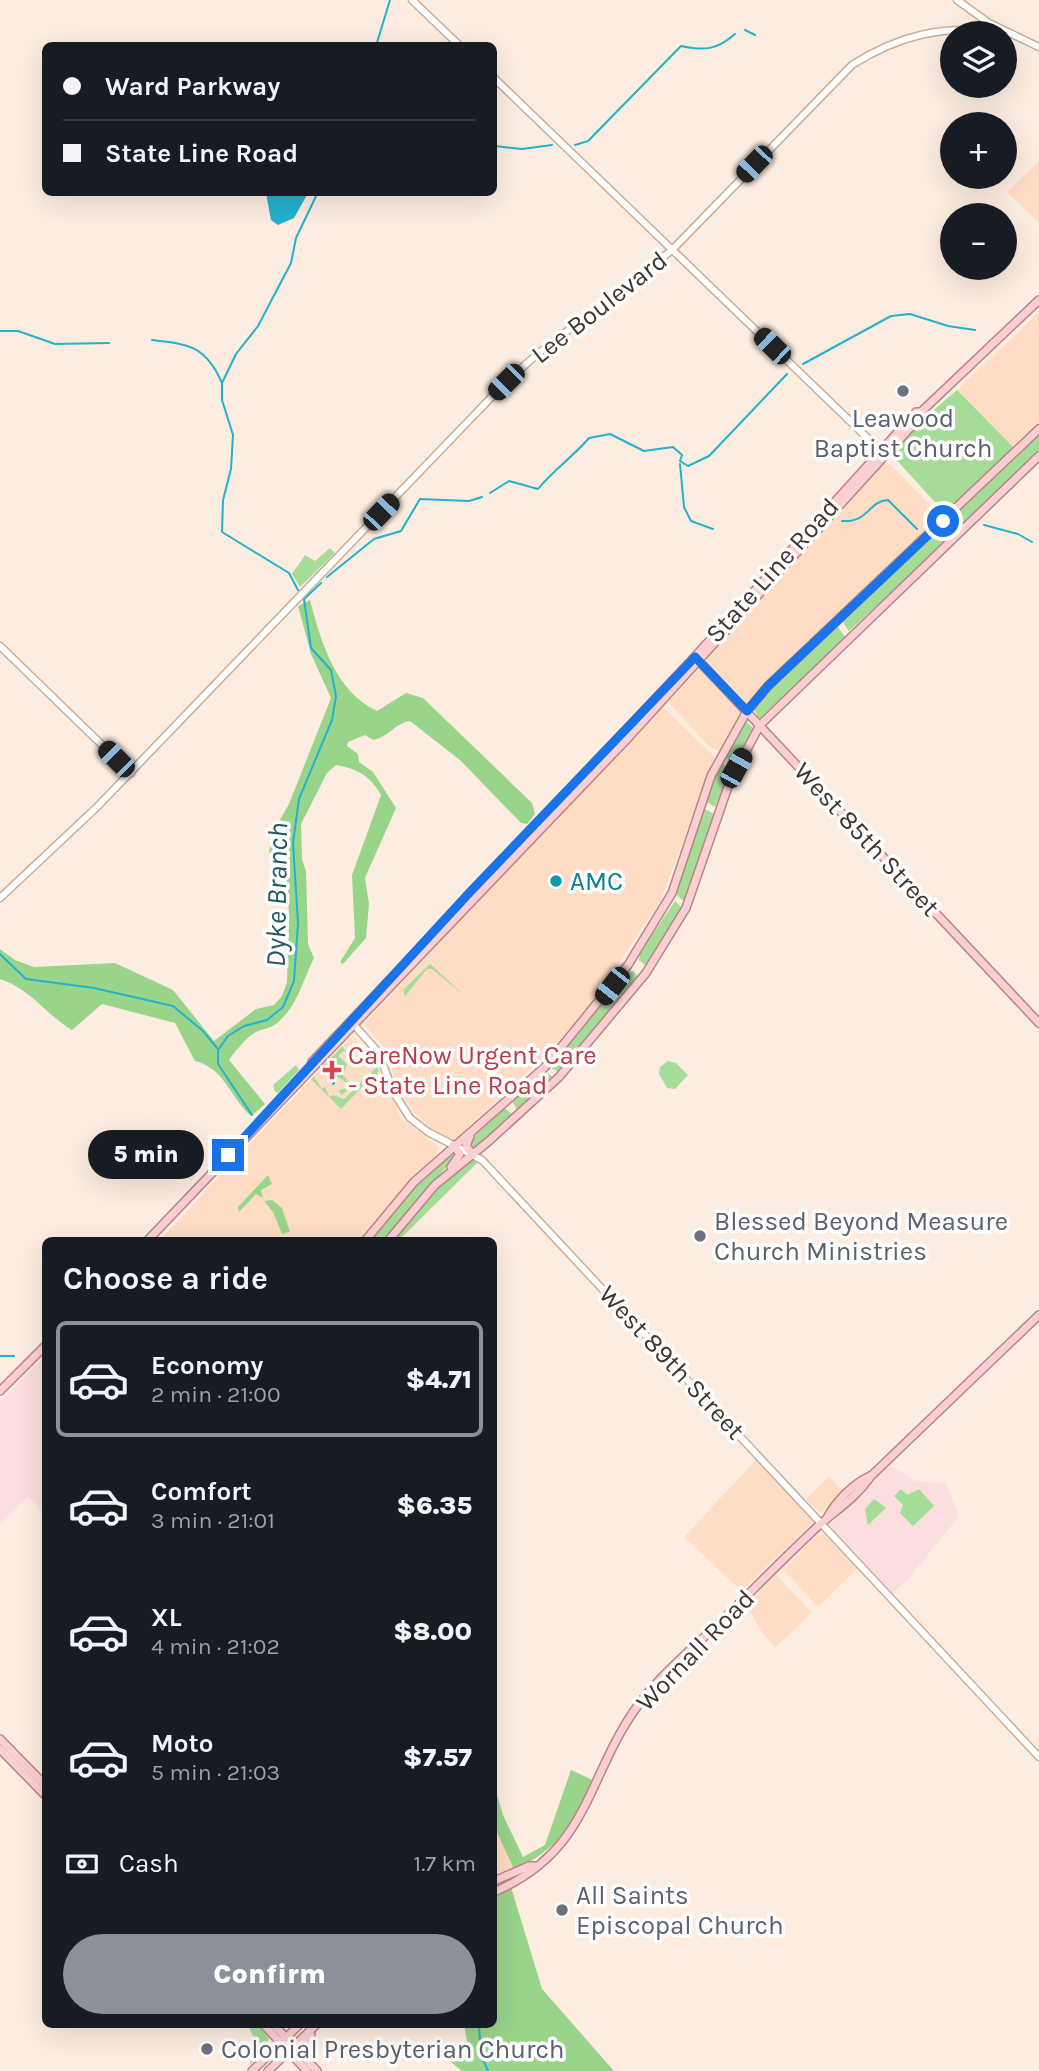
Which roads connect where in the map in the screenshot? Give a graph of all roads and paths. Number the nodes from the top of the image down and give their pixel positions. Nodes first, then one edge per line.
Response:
1 (412, 0) edge
2 (957, 0) edge
3 (973, 13) junction
4 (974, 21) edge
5 (985, 21) edge
6 (940, 33) edge
7 (1017, 39) edge
8 (456, 42) edge
9 (1039, 47) edge
10 (497, 81) edge
11 (672, 250) junction
12 (1039, 300) edge
13 (921, 412) junction
14 (1039, 429) edge
15 (880, 450) junction
16 (1039, 456) edge
17 (0, 646) edge
18 (697, 659) junction
19 (747, 711) junction
20 (760, 725) junction
21 (131, 773) junction
22 (0, 898) edge
23 (1039, 1023) edge
24 (355, 1026) junction
25 (310, 1069) junction
26 (472, 1132) junction
27 (453, 1145) junction
28 (473, 1155) junction
29 (435, 1185) junction
30 (151, 1237) edge
31 (368, 1237) edge
32 (391, 1237) edge
33 (1039, 1315) edge
34 (42, 1349) edge
35 (0, 1391) edge
36 (825, 1521) junction
37 (0, 1739) edge
38 (0, 1749) edge
39 (1039, 1757) edge
40 (42, 1782) edge
41 (42, 1792) edge
42 (537, 1866) junction
43 (497, 1880) edge
44 (497, 1891) edge
45 (268, 2028) edge
46 (276, 2028) edge
47 (296, 2028) edge
48 (315, 2028) edge
49 (316, 2028) edge
50 (284, 2040) junction
51 (291, 2049) junction
52 (279, 2061) junction
53 (299, 2062) junction
54 (252, 2071) edge
55 (268, 2071) edge
56 (307, 2071) edge
57 (317, 2071) edge

1 - 8 street
2 - 3 street
3 - 4 street
3 - 5 street
6 - 11 street, Lee Boulevard
7 - 9 street
10 - 11 street
11 - 15 street
11 - 21 street, Lee Boulevard
12 - 13 main road, State Line Road
13 - 15 main road, State Line Road
13 - 18 main road, State Line Road
14 - 19 main road
15 - 18 main road, State Line Road
16 - 20 main road
17 - 21 street
18 - 19 main road, West 85th Street
18 - 24 main road, State Line Road
18 - 25 main road, State Line Road
19 - 20 main road, West 85th Street
19 - 26 main road
20 - 23 main road, West 85th Street
20 - 28 main road
21 - 22 street, Lee Boulevard
24 - 25 main road, State Line Road
24 - 27 street, West 89th Street
25 - 30 main road, State Line Road
26 - 27 main road
26 - 28 main road
27 - 28 street, West 89th Street
27 - 29 main road
27 - 31 main road
28 - 29 main road
28 - 36 street, West 89th Street
29 - 32 main road
33 - 36 main road, Wornall Road
34 - 35 main road
36 - 39 street, West 89th Street
36 - 42 main road, Wornall Road
37 - 40 main road
38 - 41 main road
42 - 43 main road, Wornall Road
42 - 44 main road, Wornall Road
45 - 50 main road
46 - 50 main road
47 - 50 main road
48 - 51 main road
49 - 57 main road
50 - 51 main road
50 - 54 main road
51 - 52 main road
51 - 53 main road
51 - 57 main road
52 - 53 main road
52 - 55 main road
53 - 56 main road

